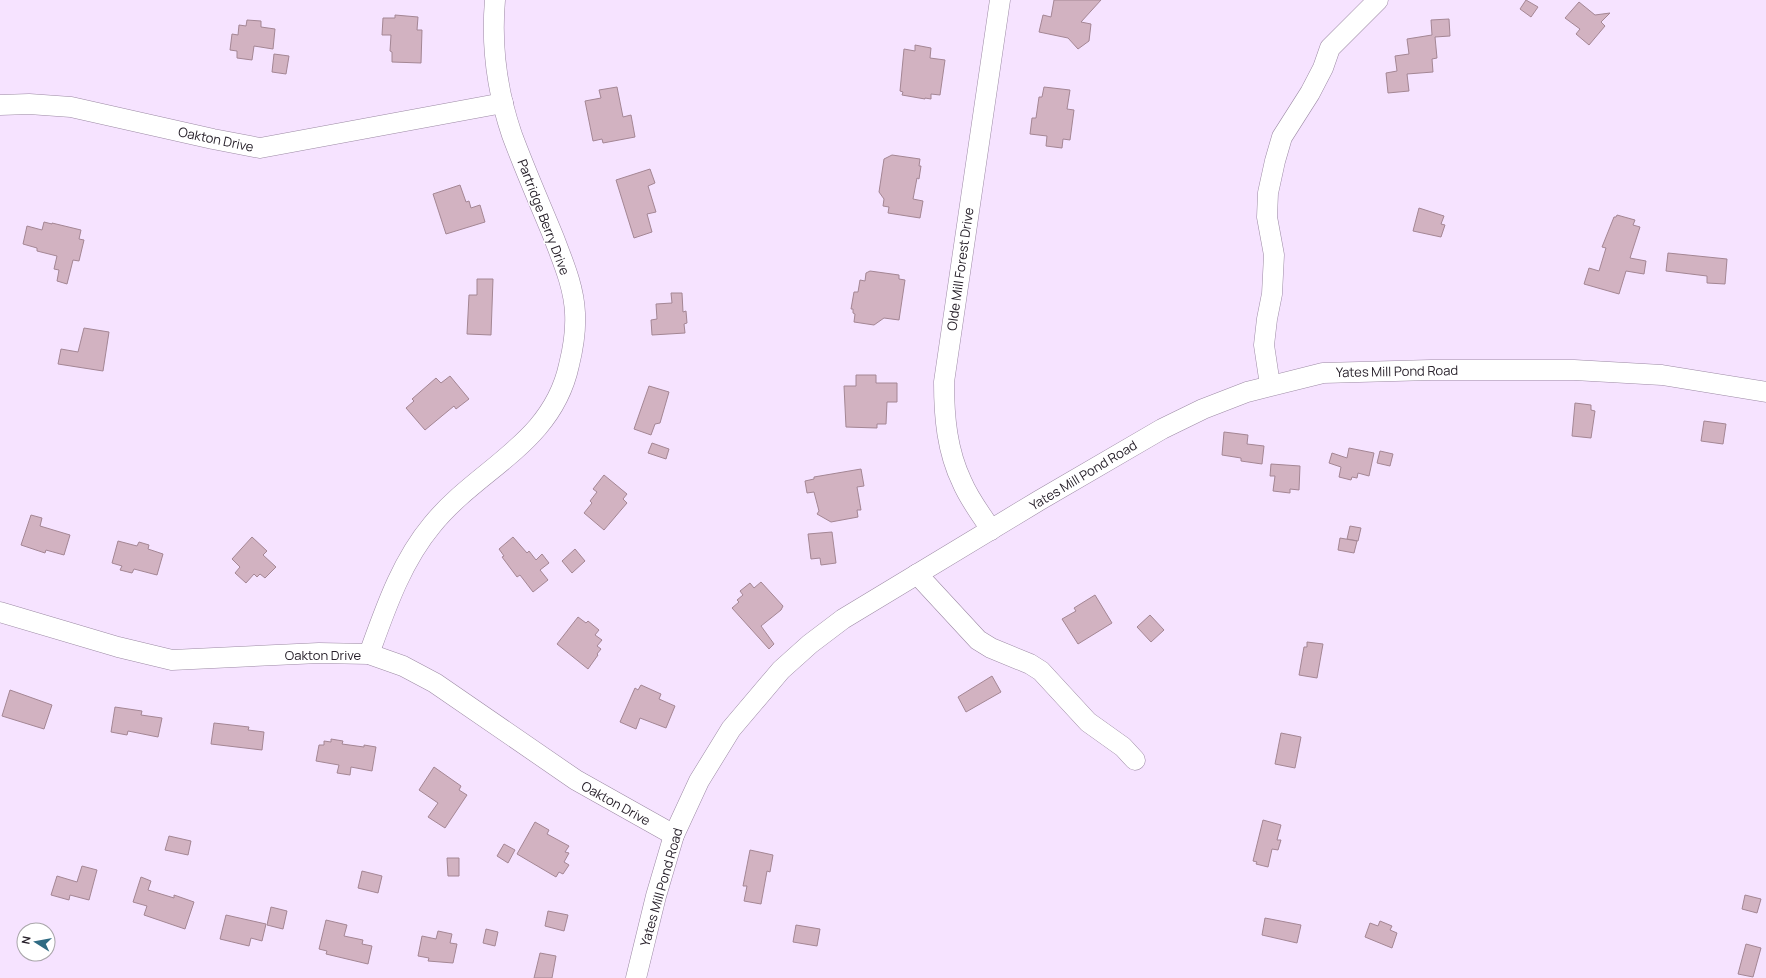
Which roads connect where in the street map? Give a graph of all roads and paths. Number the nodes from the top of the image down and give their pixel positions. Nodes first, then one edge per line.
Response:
1 (495, 0) edge
2 (1000, 0) edge
3 (1378, 0) edge
4 (503, 103) junction
5 (0, 105) edge
6 (1270, 385) junction
7 (1766, 392) edge
8 (990, 530) junction
9 (917, 574) junction
10 (0, 612) edge
11 (369, 654) junction
12 (1134, 760) dead end
13 (674, 835) junction
14 (636, 978) edge

1 - 4 street, Partridge Berry Drive
2 - 8 street, Olde Mill Forest Drive
3 - 6 street
4 - 5 street, Oakton Drive
4 - 11 street, Partridge Berry Drive
6 - 7 street, Yates Mill Pond Road
6 - 8 street, Yates Mill Pond Road
8 - 9 street, Yates Mill Pond Road
9 - 12 street
9 - 13 street, Yates Mill Pond Road
10 - 11 street, Oakton Drive
11 - 13 street, Oakton Drive
13 - 14 street, Yates Mill Pond Road

